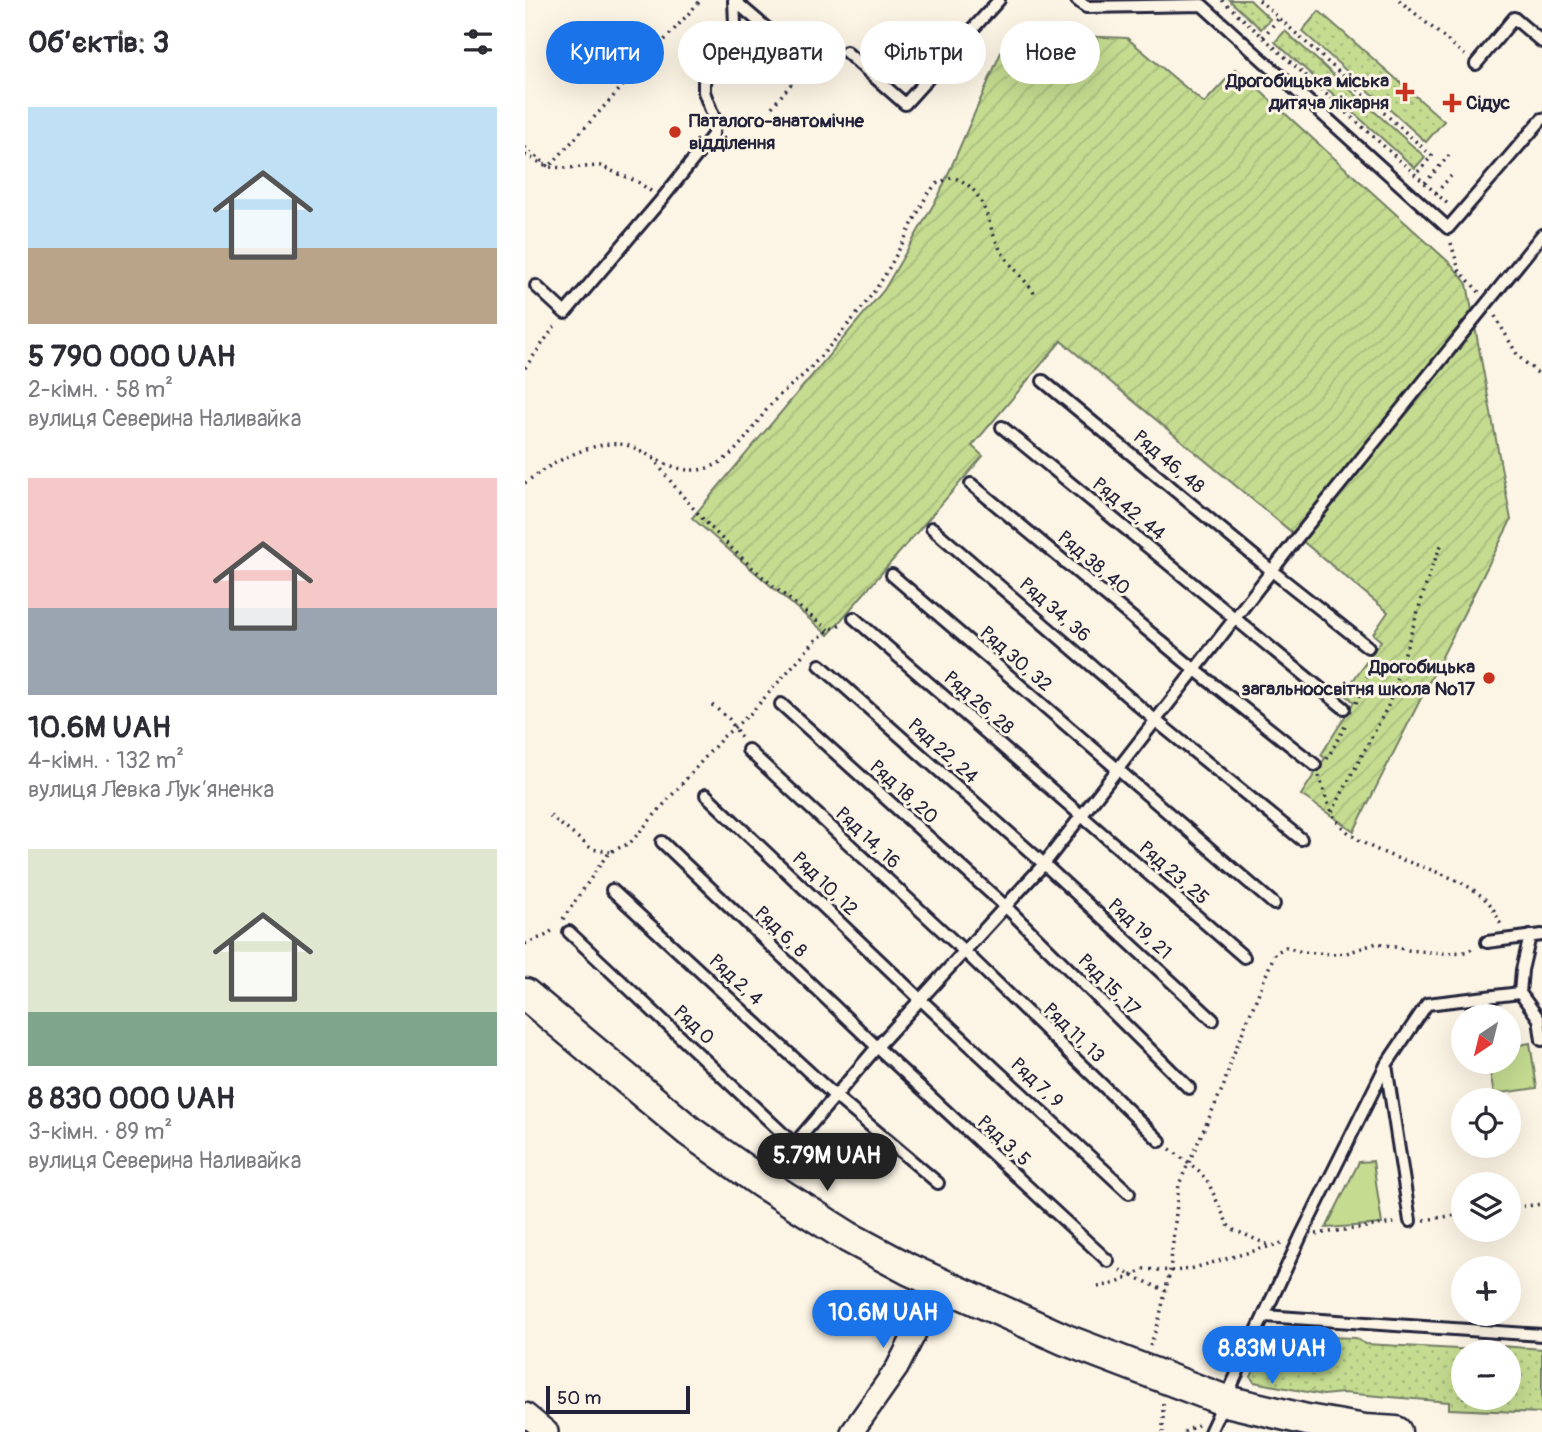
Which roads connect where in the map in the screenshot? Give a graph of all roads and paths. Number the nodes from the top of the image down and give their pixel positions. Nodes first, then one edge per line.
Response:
1 (701, 0) edge
2 (999, 0) edge
3 (1077, 0) edge
4 (1222, 0) edge
5 (1259, 0) edge
6 (1399, 0) edge
7 (735, 1) edge
8 (1279, 18) junction
9 (758, 21) edge
10 (1263, 37) junction
11 (1542, 42) edge
12 (846, 52) edge
13 (1476, 64) joint
14 (791, 84) edge
15 (772, 107) dead end
16 (1542, 119) edge
17 (525, 147) edge
18 (1451, 153) dead end
19 (525, 155) edge
20 (549, 167) junction
21 (1416, 174) junction
22 (1451, 176) dead end
23 (1425, 183) junction
24 (1436, 193) junction
25 (662, 199) junction
26 (1460, 214) junction
27 (1542, 235) edge
28 (536, 286) dead end
29 (1034, 293) dead end
30 (565, 313) junction
31 (525, 368) edge
32 (1043, 381) dead end
33 (1002, 427) dead end
34 (652, 457) junction
35 (525, 483) edge
36 (971, 484) dead end
37 (932, 528) dead end
38 (1443, 541) dead end
39 (1272, 571) junction
40 (892, 575) dead end
41 (854, 618) joint
42 (1234, 618) junction
43 (829, 629) junction
44 (1367, 647) dead end
45 (820, 665) dead end
46 (1194, 669) junction
47 (781, 704) dead end
48 (712, 705) dead end
49 (1344, 708) dead end
50 (1155, 720) junction
51 (735, 726) junction
52 (748, 750) joint
53 (1315, 765) joint
54 (1117, 769) junction
55 (706, 795) dead end
56 (1332, 812) junction
57 (1081, 815) junction
58 (550, 816) dead end
59 (1301, 839) dead end
60 (662, 842) dead end
61 (610, 852) junction
62 (1044, 864) junction
63 (612, 890) dead end
64 (1274, 904) dead end
65 (1005, 906) junction
66 (569, 932) dead end
67 (1536, 935) edge
68 (1509, 939) junction
69 (1487, 942) joint
70 (525, 944) edge
71 (964, 951) junction
72 (1244, 957) dead end
73 (1520, 993) junction
74 (525, 994) edge
75 (920, 999) junction
76 (1213, 1020) dead end
77 (1542, 1040) edge
78 (877, 1047) junction
79 (1386, 1065) junction
80 (1189, 1088) dead end
81 (835, 1096) junction
82 (1160, 1141) joint
83 (794, 1144) junction
84 (1187, 1162) junction
85 (761, 1182) junction
86 (938, 1183) dead end
87 (1129, 1193) dead end
88 (1542, 1204) edge
89 (1521, 1207) edge
90 (1451, 1216) edge
91 (1410, 1221) junction
92 (1301, 1236) junction
93 (1273, 1247) junction
94 (1108, 1261) joint
95 (1170, 1271) junction
96 (1129, 1275) junction
97 (940, 1284) junction
98 (1098, 1287) dead end
99 (1165, 1291) junction
100 (1264, 1316) junction
101 (1542, 1335) edge
102 (1142, 1369) junction
103 (1226, 1401) junction
104 (525, 1413) edge
105 (1365, 1431) edge
106 (547, 1432) edge
107 (852, 1432) edge
108 (1210, 1432) edge
109 (1396, 1432) edge

1 - 20 path
2 - 12 lane
3 - 26 lane
4 - 10 path
5 - 8 path
6 - 13 path
7 - 9 lane
7 - 25 lane
8 - 10 path
8 - 21 path
10 - 21 path
11 - 13 lane
14 - 15 path
16 - 26 lane
17 - 20 path
18 - 23 path
19 - 20 path
20 - 25 path
21 - 23 path
22 - 24 path
23 - 24 path
24 - 26 path
25 - 30 lane
27 - 39 lane
28 - 30 lane
29 - 34 path
30 - 31 path
32 - 39 lane, Ряд 46, 48
33 - 42 lane, Ряд 42, 44
34 - 35 path
34 - 43 path
36 - 46 lane, Ряд 38, 40
37 - 50 lane, Ряд 34, 36
38 - 56 path
39 - 42 lane
39 - 44 lane, Ряд 46, 48
40 - 54 lane, Ряд 30, 32
41 - 43 path
41 - 57 lane, Ряд 26, 28
42 - 46 lane
42 - 49 lane, Ряд 42, 44
43 - 51 path
45 - 62 lane, Ряд 22, 24
46 - 50 lane
46 - 53 lane, Ряд 38, 40
47 - 65 lane, Ряд 18, 20
48 - 51 path
50 - 54 lane
50 - 59 lane, Ряд 34, 36
51 - 52 path
51 - 61 path
52 - 71 lane, Ряд 14, 16
53 - 56 path
54 - 57 lane
54 - 64 lane, Ряд 30, 32
55 - 75 lane, Ряд 10, 12
56 - 68 path
57 - 62 lane
57 - 72 lane, Ряд 23, 25
58 - 61 path
60 - 78 lane, Ряд 6, 8
61 - 70 path
62 - 65 lane
62 - 76 lane, Ряд 19, 21
63 - 81 lane, Ряд 2, 4
65 - 71 lane
65 - 80 lane, Ряд 15, 17
66 - 83 lane, Ряд 0
67 - 68 lane
67 - 73 lane
68 - 69 lane
69 - 84 path
71 - 75 lane
71 - 82 lane, Ряд 11, 13
73 - 77 lane
73 - 79 lane
74 - 85 street
75 - 78 lane
75 - 87 lane, Ряд 7, 9
78 - 81 lane
78 - 94 lane, Ряд 3, 5
79 - 91 lane
79 - 92 lane
81 - 83 lane
81 - 86 lane, Ряд 2, 4
82 - 84 path
83 - 85 lane
84 - 93 path
84 - 95 path
85 - 97 street
88 - 89 path
90 - 91 path
91 - 92 path
92 - 93 path
92 - 100 lane
93 - 95 path
94 - 96 path
95 - 96 path
95 - 99 path
96 - 98 path
96 - 99 path
97 - 102 street
97 - 107 street
99 - 102 path
100 - 101 lane
100 - 103 lane
102 - 103 street
103 - 105 street
103 - 108 lane
104 - 106 street
105 - 109 street

